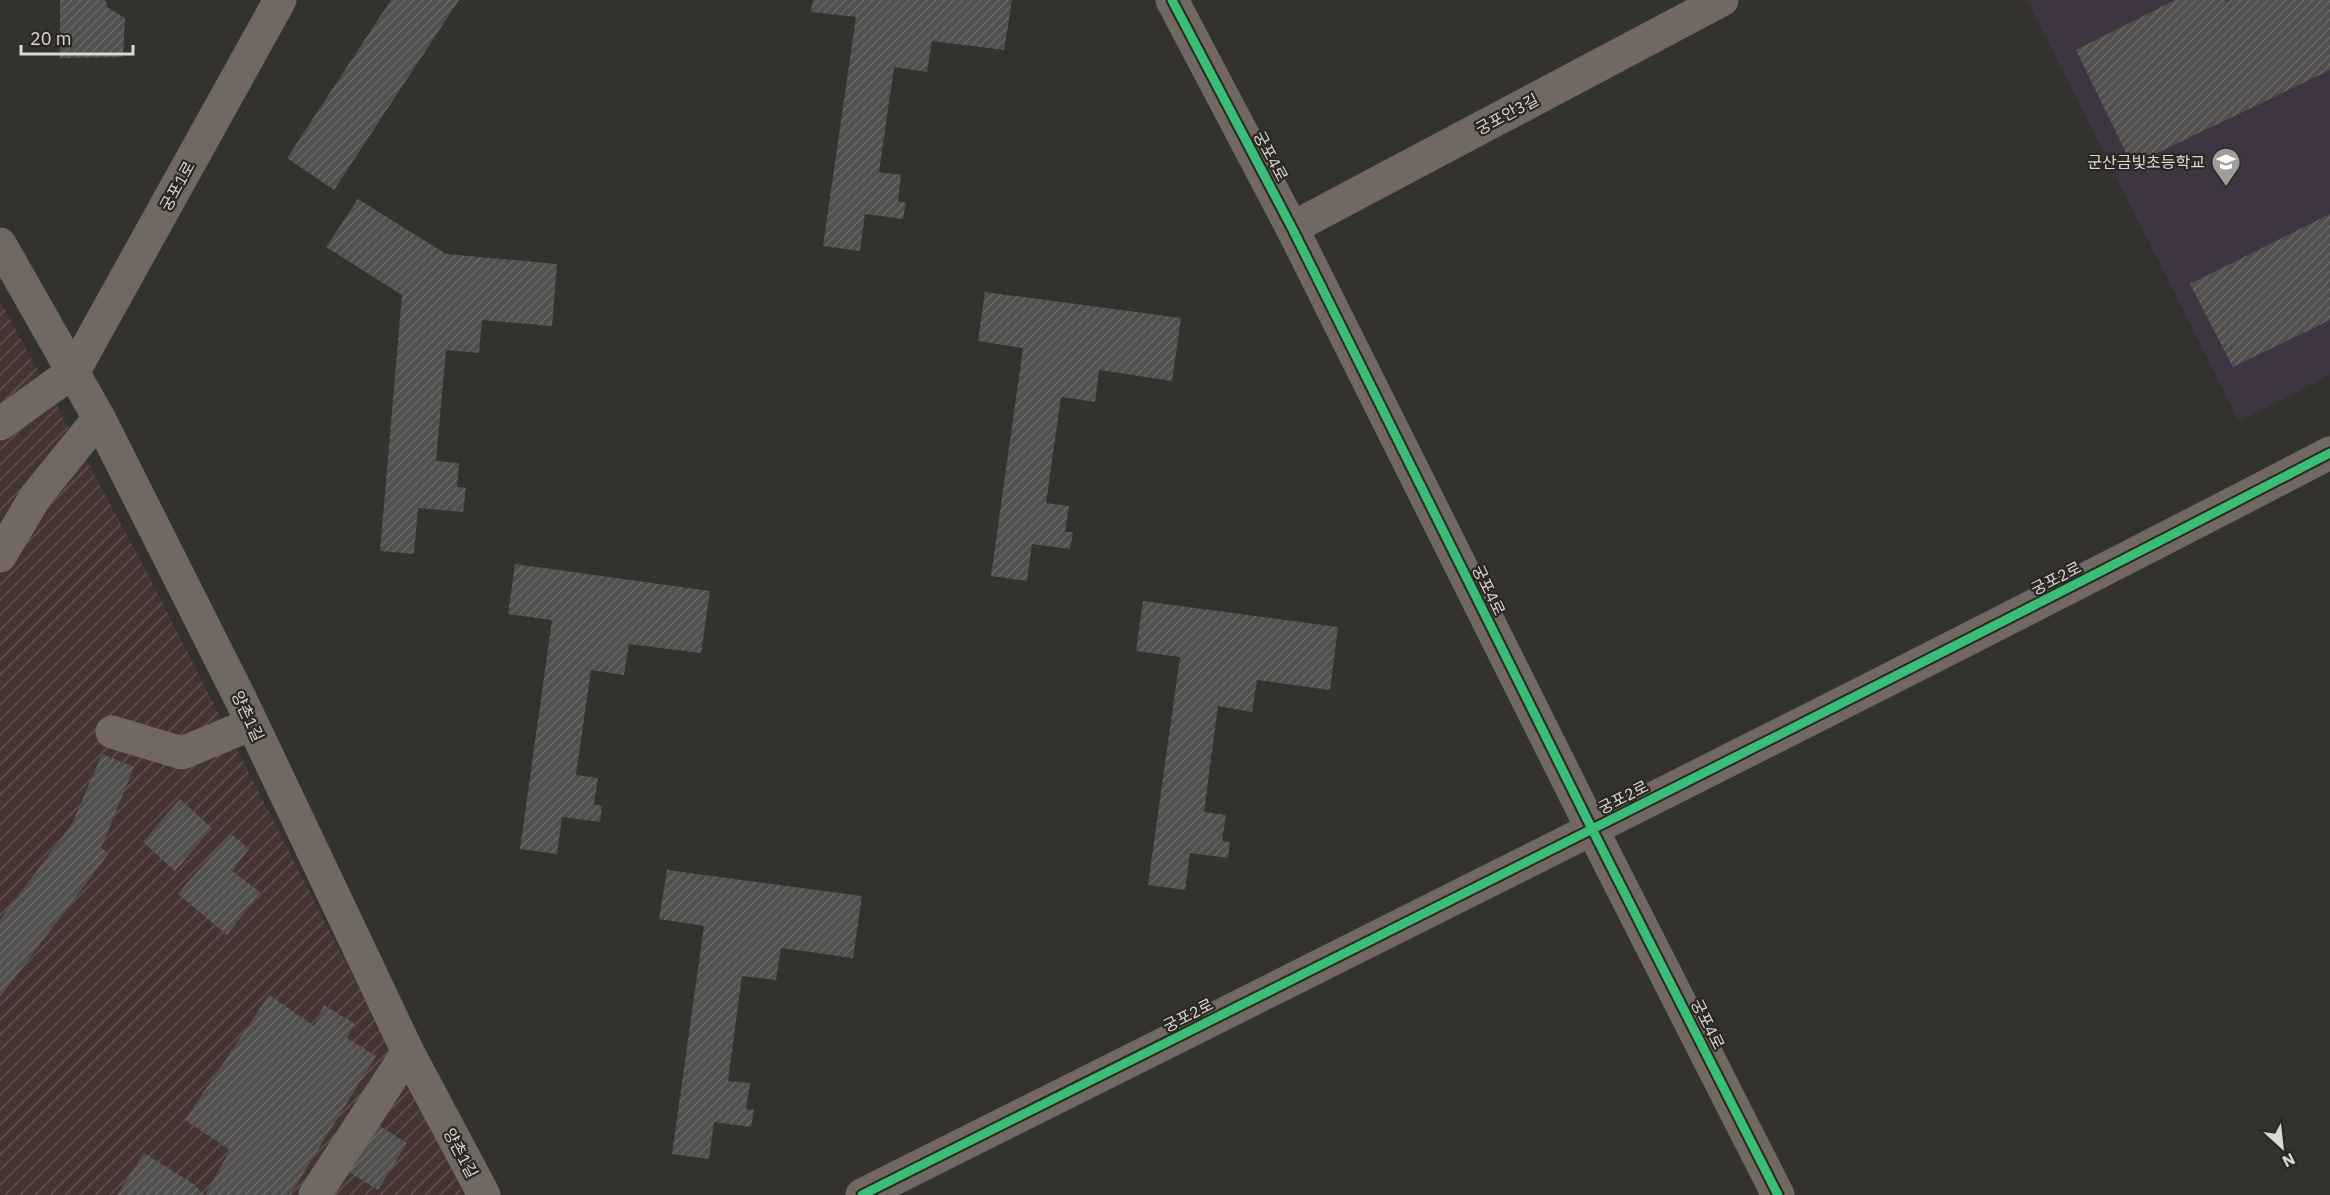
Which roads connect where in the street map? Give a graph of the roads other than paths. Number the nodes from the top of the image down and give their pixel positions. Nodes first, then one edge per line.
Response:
1 (280, 0) edge
2 (1172, 0) edge
3 (1722, 0) edge
4 (1292, 228) junction
5 (0, 243) edge
6 (74, 371) junction
7 (99, 418) junction
8 (0, 424) edge
9 (2330, 453) edge
10 (0, 556) edge
11 (252, 724) junction
12 (112, 732) dead end
13 (1592, 829) junction
14 (408, 1052) junction
15 (315, 1195) edge
16 (484, 1195) edge
17 (862, 1195) edge
18 (1778, 1195) edge

1 - 6 street, 궁포1로
2 - 4 street, 궁포4로
3 - 4 street, 궁포안3길
4 - 13 street, 궁포4로
5 - 6 street, 양촌1길
6 - 7 street, 양촌1길
6 - 8 street
7 - 10 street
7 - 11 street, 양촌1길
9 - 13 street, 궁포2로
11 - 12 street
11 - 14 street, 양촌1길
13 - 17 street, 궁포2로
13 - 18 street, 궁포4로
14 - 15 street
14 - 16 street, 양촌1길

